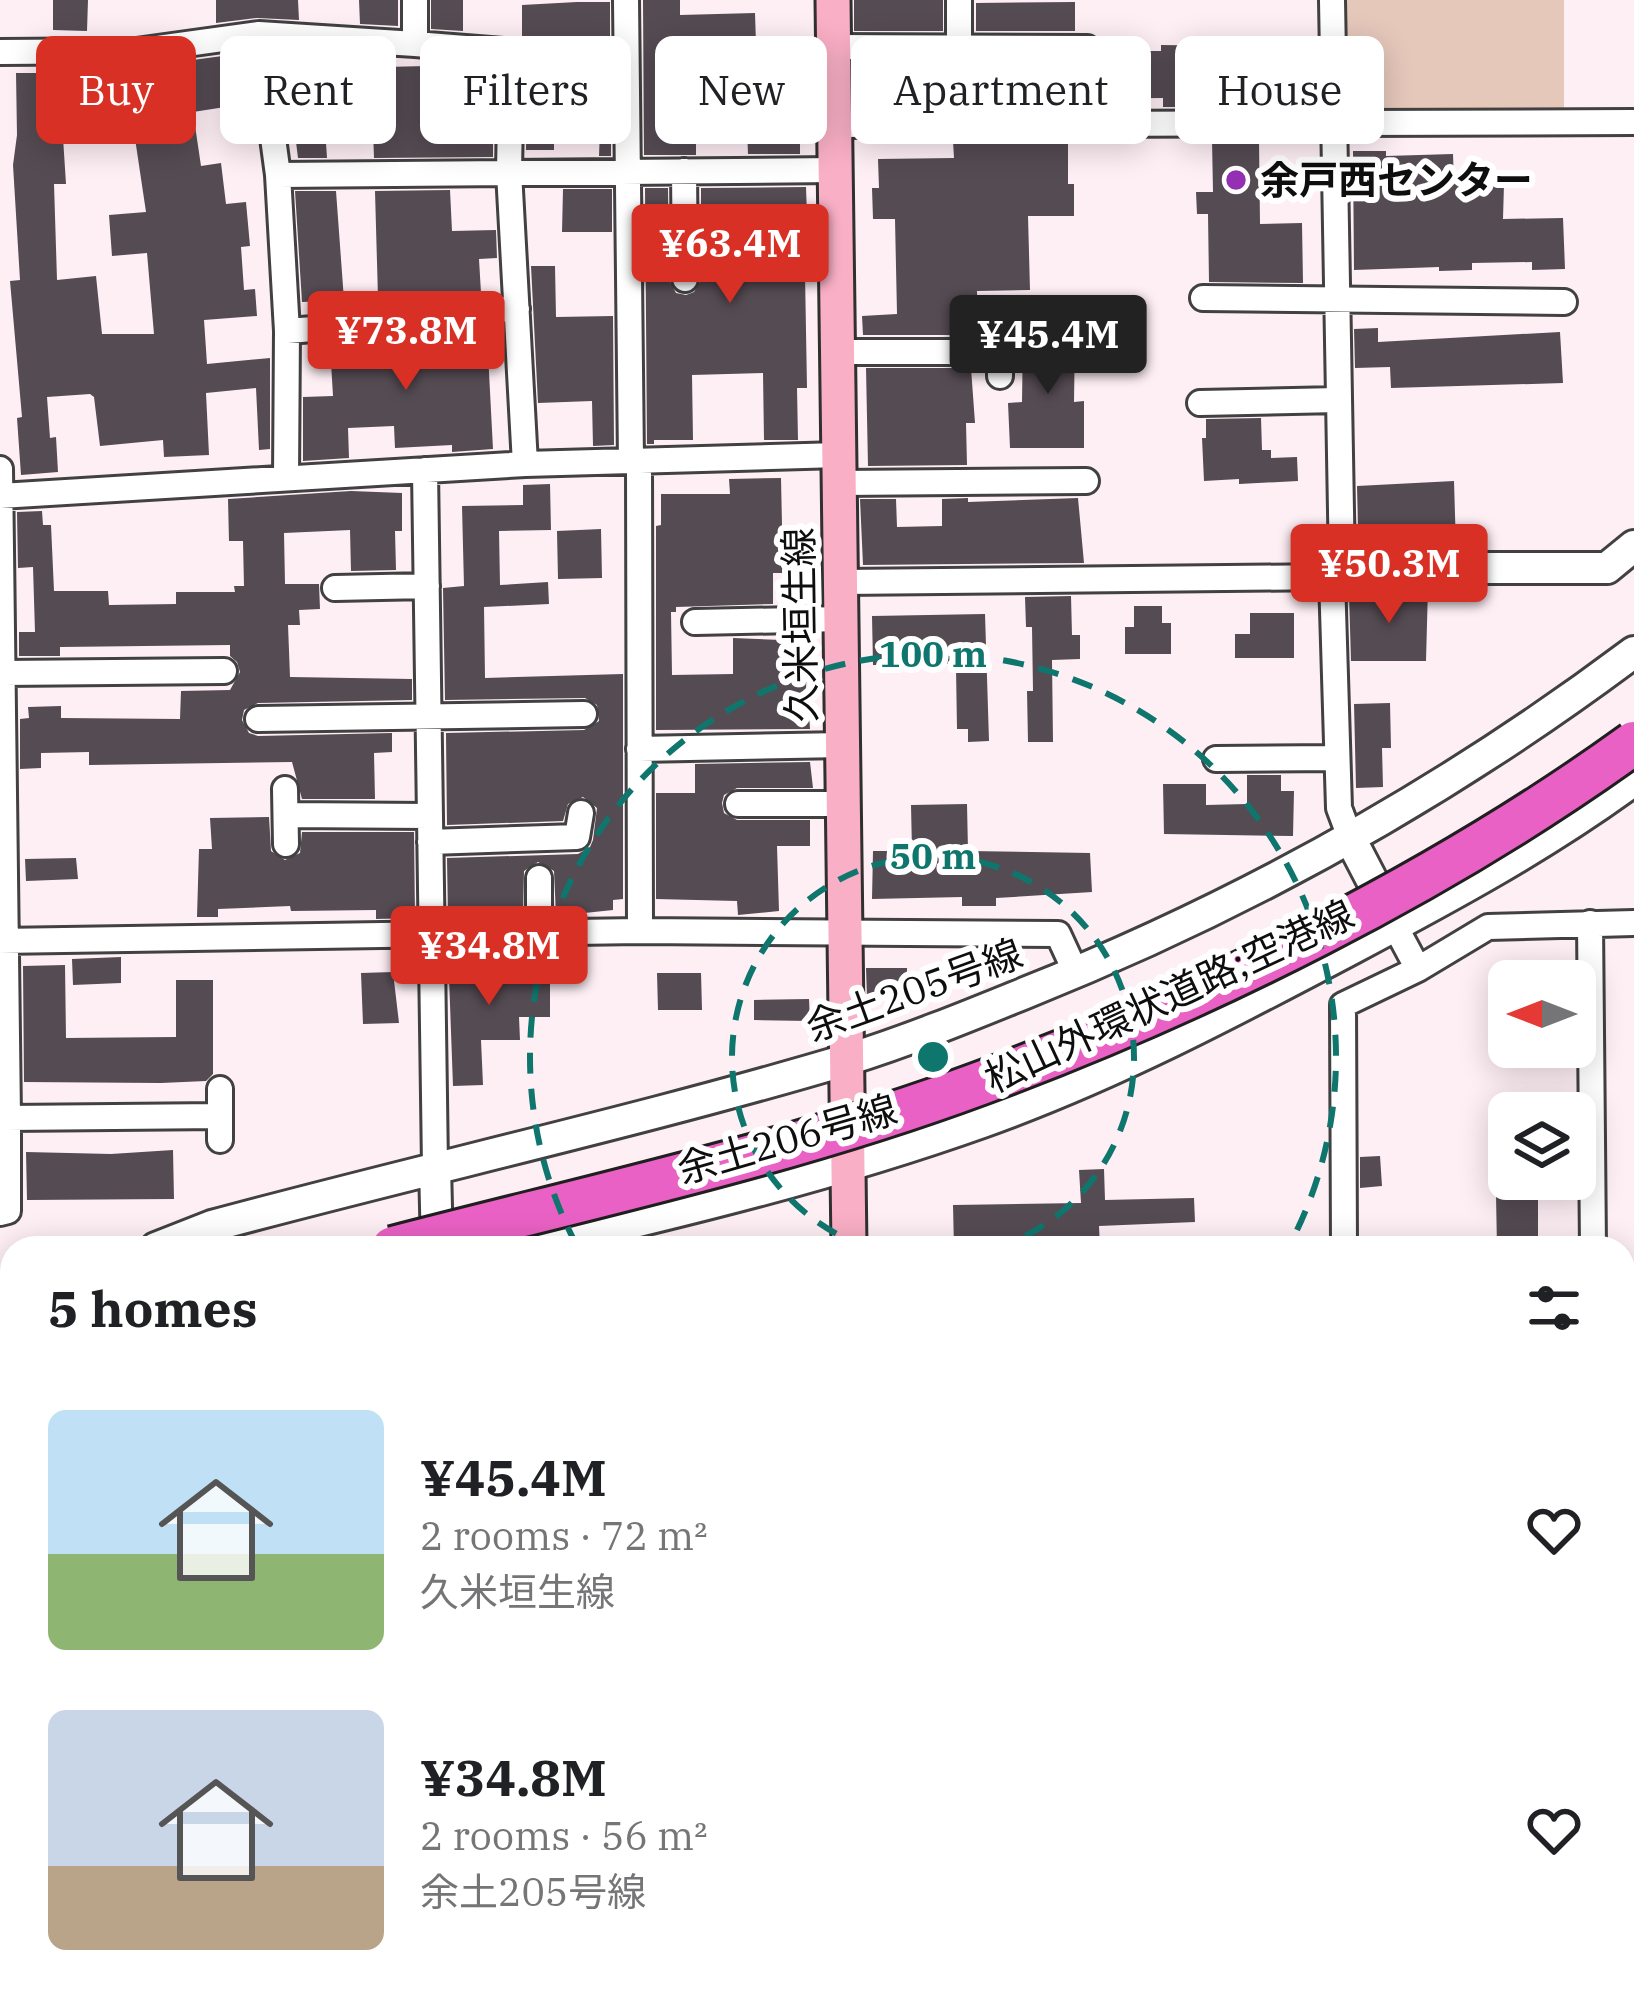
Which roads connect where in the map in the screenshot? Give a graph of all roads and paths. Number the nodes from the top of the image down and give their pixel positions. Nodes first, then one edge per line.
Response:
1 (415, 0) edge
2 (626, 0) edge
3 (833, 0) edge
4 (959, 0) edge
5 (1332, 0) edge
6 (260, 34) junction
7 (959, 36) edge
8 (1332, 36) edge
9 (415, 44) junction
10 (833, 47) junction
11 (851, 47) edge
12 (0, 52) edge
13 (1634, 122) edge
14 (1175, 124) edge
15 (1384, 124) edge
16 (834, 125) junction
17 (1333, 144) edge
18 (835, 170) junction
19 (630, 171) junction
20 (684, 171) junction
21 (509, 172) junction
22 (278, 175) junction
23 (685, 279) dead end
24 (1203, 298) dead end
25 (1336, 301) junction
26 (1564, 302) dead end
27 (517, 309) junction
28 (1000, 325) dead end
29 (287, 331) junction
30 (838, 352) junction
31 (1338, 400) junction
32 (1200, 403) dead end
33 (635, 461) junction
34 (525, 464) junction
35 (0, 469) edge
36 (840, 469) junction
37 (425, 470) junction
38 (286, 478) junction
39 (1086, 481) dead end
40 (0, 496) edge
41 (1634, 545) edge
42 (1337, 573) junction
43 (842, 582) junction
44 (427, 586) junction
45 (335, 588) dead end
46 (842, 619) junction
47 (695, 622) dead end
48 (1634, 652) edge
49 (224, 671) dead end
50 (3, 673) edge
51 (584, 714) dead end
52 (429, 717) junction
53 (259, 719) dead end
54 (1634, 743) edge
55 (843, 745) junction
56 (639, 748) junction
57 (1336, 758) junction
58 (1216, 760) dead end
59 (1634, 780) edge
60 (285, 789) dead end
61 (738, 804) dead end
62 (844, 804) junction
63 (581, 814) dead end
64 (286, 815) junction
65 (430, 816) junction
66 (1351, 840) junction
67 (430, 842) junction
68 (286, 844) dead end
69 (539, 878) dead end
70 (1634, 922) edge
71 (1590, 923) junction
72 (1395, 926) junction
73 (640, 931) junction
74 (539, 932) junction
75 (430, 933) junction
76 (846, 933) junction
77 (3, 941) edge
78 (1418, 969) junction
79 (1076, 973) junction
80 (848, 1059) junction
81 (220, 1089) dead end
82 (8, 1118) junction
83 (849, 1165) junction
84 (435, 1166) junction
85 (0, 1213) edge
86 (187, 1236) edge
87 (437, 1236) edge
88 (439, 1236) edge
89 (573, 1236) edge
90 (849, 1236) edge
91 (1344, 1236) edge
92 (1593, 1236) edge

1 - 9 street
2 - 19 street
3 - 10 main road, 久米垣生線
4 - 7 street
5 - 8 street
6 - 9 street
6 - 12 street
6 - 22 street
9 - 21 street
10 - 11 street
10 - 16 main road, 久米垣生線
13 - 15 street
14 - 16 street
16 - 18 main road, 久米垣生線
17 - 25 street
18 - 20 street
18 - 30 main road, 久米垣生線
19 - 20 street
19 - 21 street
19 - 33 street
20 - 23 street
21 - 22 street
21 - 27 street
22 - 29 street
24 - 25 street
25 - 26 street
25 - 31 street
27 - 29 street
27 - 34 street
28 - 30 street
29 - 38 street
30 - 36 main road, 久米垣生線
31 - 32 street
31 - 42 street
33 - 34 street
33 - 36 street
33 - 56 street
34 - 37 street
35 - 40 street
36 - 39 street
36 - 43 main road, 久米垣生線
37 - 38 street
37 - 44 street
38 - 40 street
40 - 50 street
41 - 42 street
42 - 43 street
42 - 57 street
43 - 46 main road, 久米垣生線
44 - 45 street
44 - 52 street
46 - 47 street
46 - 55 main road, 久米垣生線
48 - 66 street, 余土205号線
49 - 50 street
50 - 77 street
51 - 52 street
52 - 53 street
52 - 65 street
54 - 88 highway, 松山外環状道路;空港線, bridge
55 - 56 street
55 - 62 main road, 久米垣生線
56 - 73 street
57 - 58 street
57 - 66 street
59 - 72 street, 余土206号線
60 - 64 street
61 - 62 street
62 - 76 main road, 久米垣生線
63 - 67 street
64 - 65 street
64 - 68 street
65 - 67 street
66 - 72 street
66 - 79 street, 余土205号線
67 - 75 street
69 - 74 street
70 - 71 street
71 - 78 street
71 - 92 street
72 - 78 street
72 - 83 street, 余土206号線
73 - 74 street
73 - 76 street
74 - 75 street
75 - 77 street
75 - 84 street
76 - 79 street
76 - 80 main road, 久米垣生線
77 - 82 street
78 - 91 street
79 - 80 street, 余土205号線
80 - 83 main road, 久米垣生線
80 - 84 street, 余土205号線
81 - 82 street
82 - 85 street
83 - 89 street, 余土206号線
83 - 90 main road, 久米垣生線
84 - 86 street, 余土205号線
84 - 87 street

